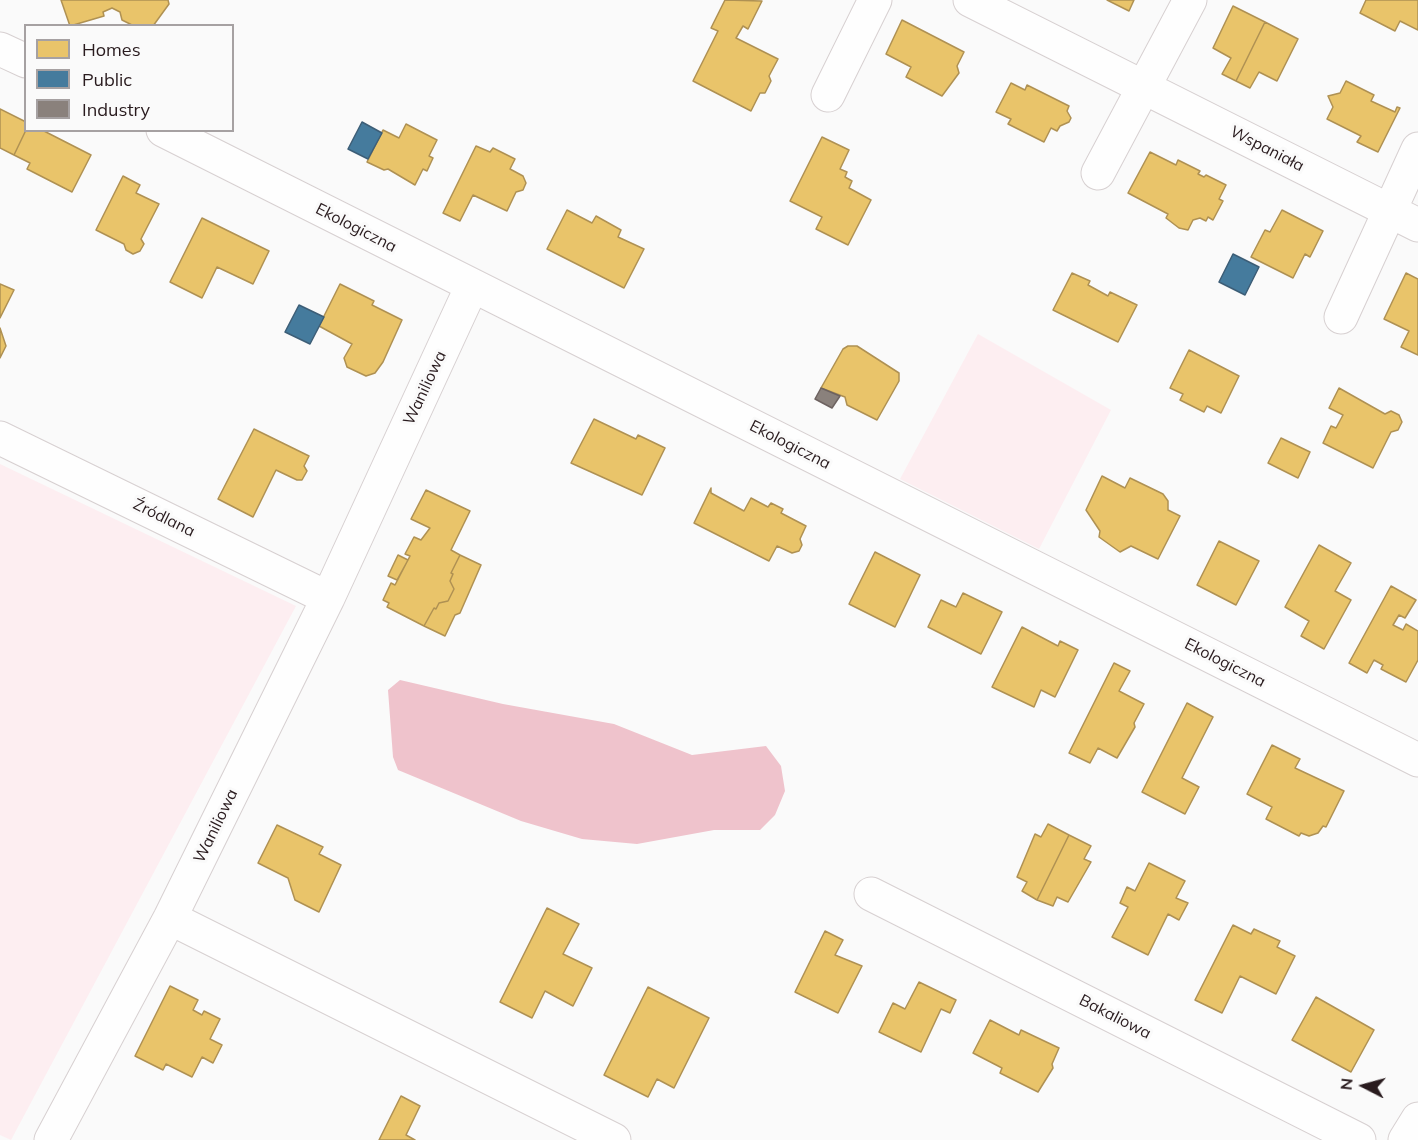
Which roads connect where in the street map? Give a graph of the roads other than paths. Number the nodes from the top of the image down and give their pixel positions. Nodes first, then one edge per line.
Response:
1 (875, 0) edge
2 (970, 0) edge
3 (1190, 0) edge
4 (0, 49) edge
5 (24, 60) edge
6 (1144, 87) junction
7 (828, 94) dead end
8 (167, 132) edge
9 (1418, 149) edge
10 (1098, 173) dead end
11 (1404, 218) edge
12 (472, 286) junction
13 (1341, 317) dead end
14 (0, 438) edge
15 (328, 598) junction
16 (1418, 760) edge
17 (871, 894) dead end
18 (171, 918) junction
19 (1418, 1119) edge
20 (51, 1140) edge
21 (614, 1140) edge
22 (1359, 1140) edge
23 (1406, 1140) edge

1 - 7 street
2 - 6 street, Wspaniała
3 - 6 street
4 - 5 street
6 - 10 street
6 - 11 street, Wspaniała
8 - 12 street, Ekologiczna
9 - 11 street
11 - 13 street
12 - 15 street, Waniliowa
12 - 16 street, Ekologiczna
14 - 15 street, Źródlana
15 - 18 street, Waniliowa
17 - 22 street, Bakaliowa
18 - 20 street, Waniliowa
18 - 21 street
19 - 23 street

